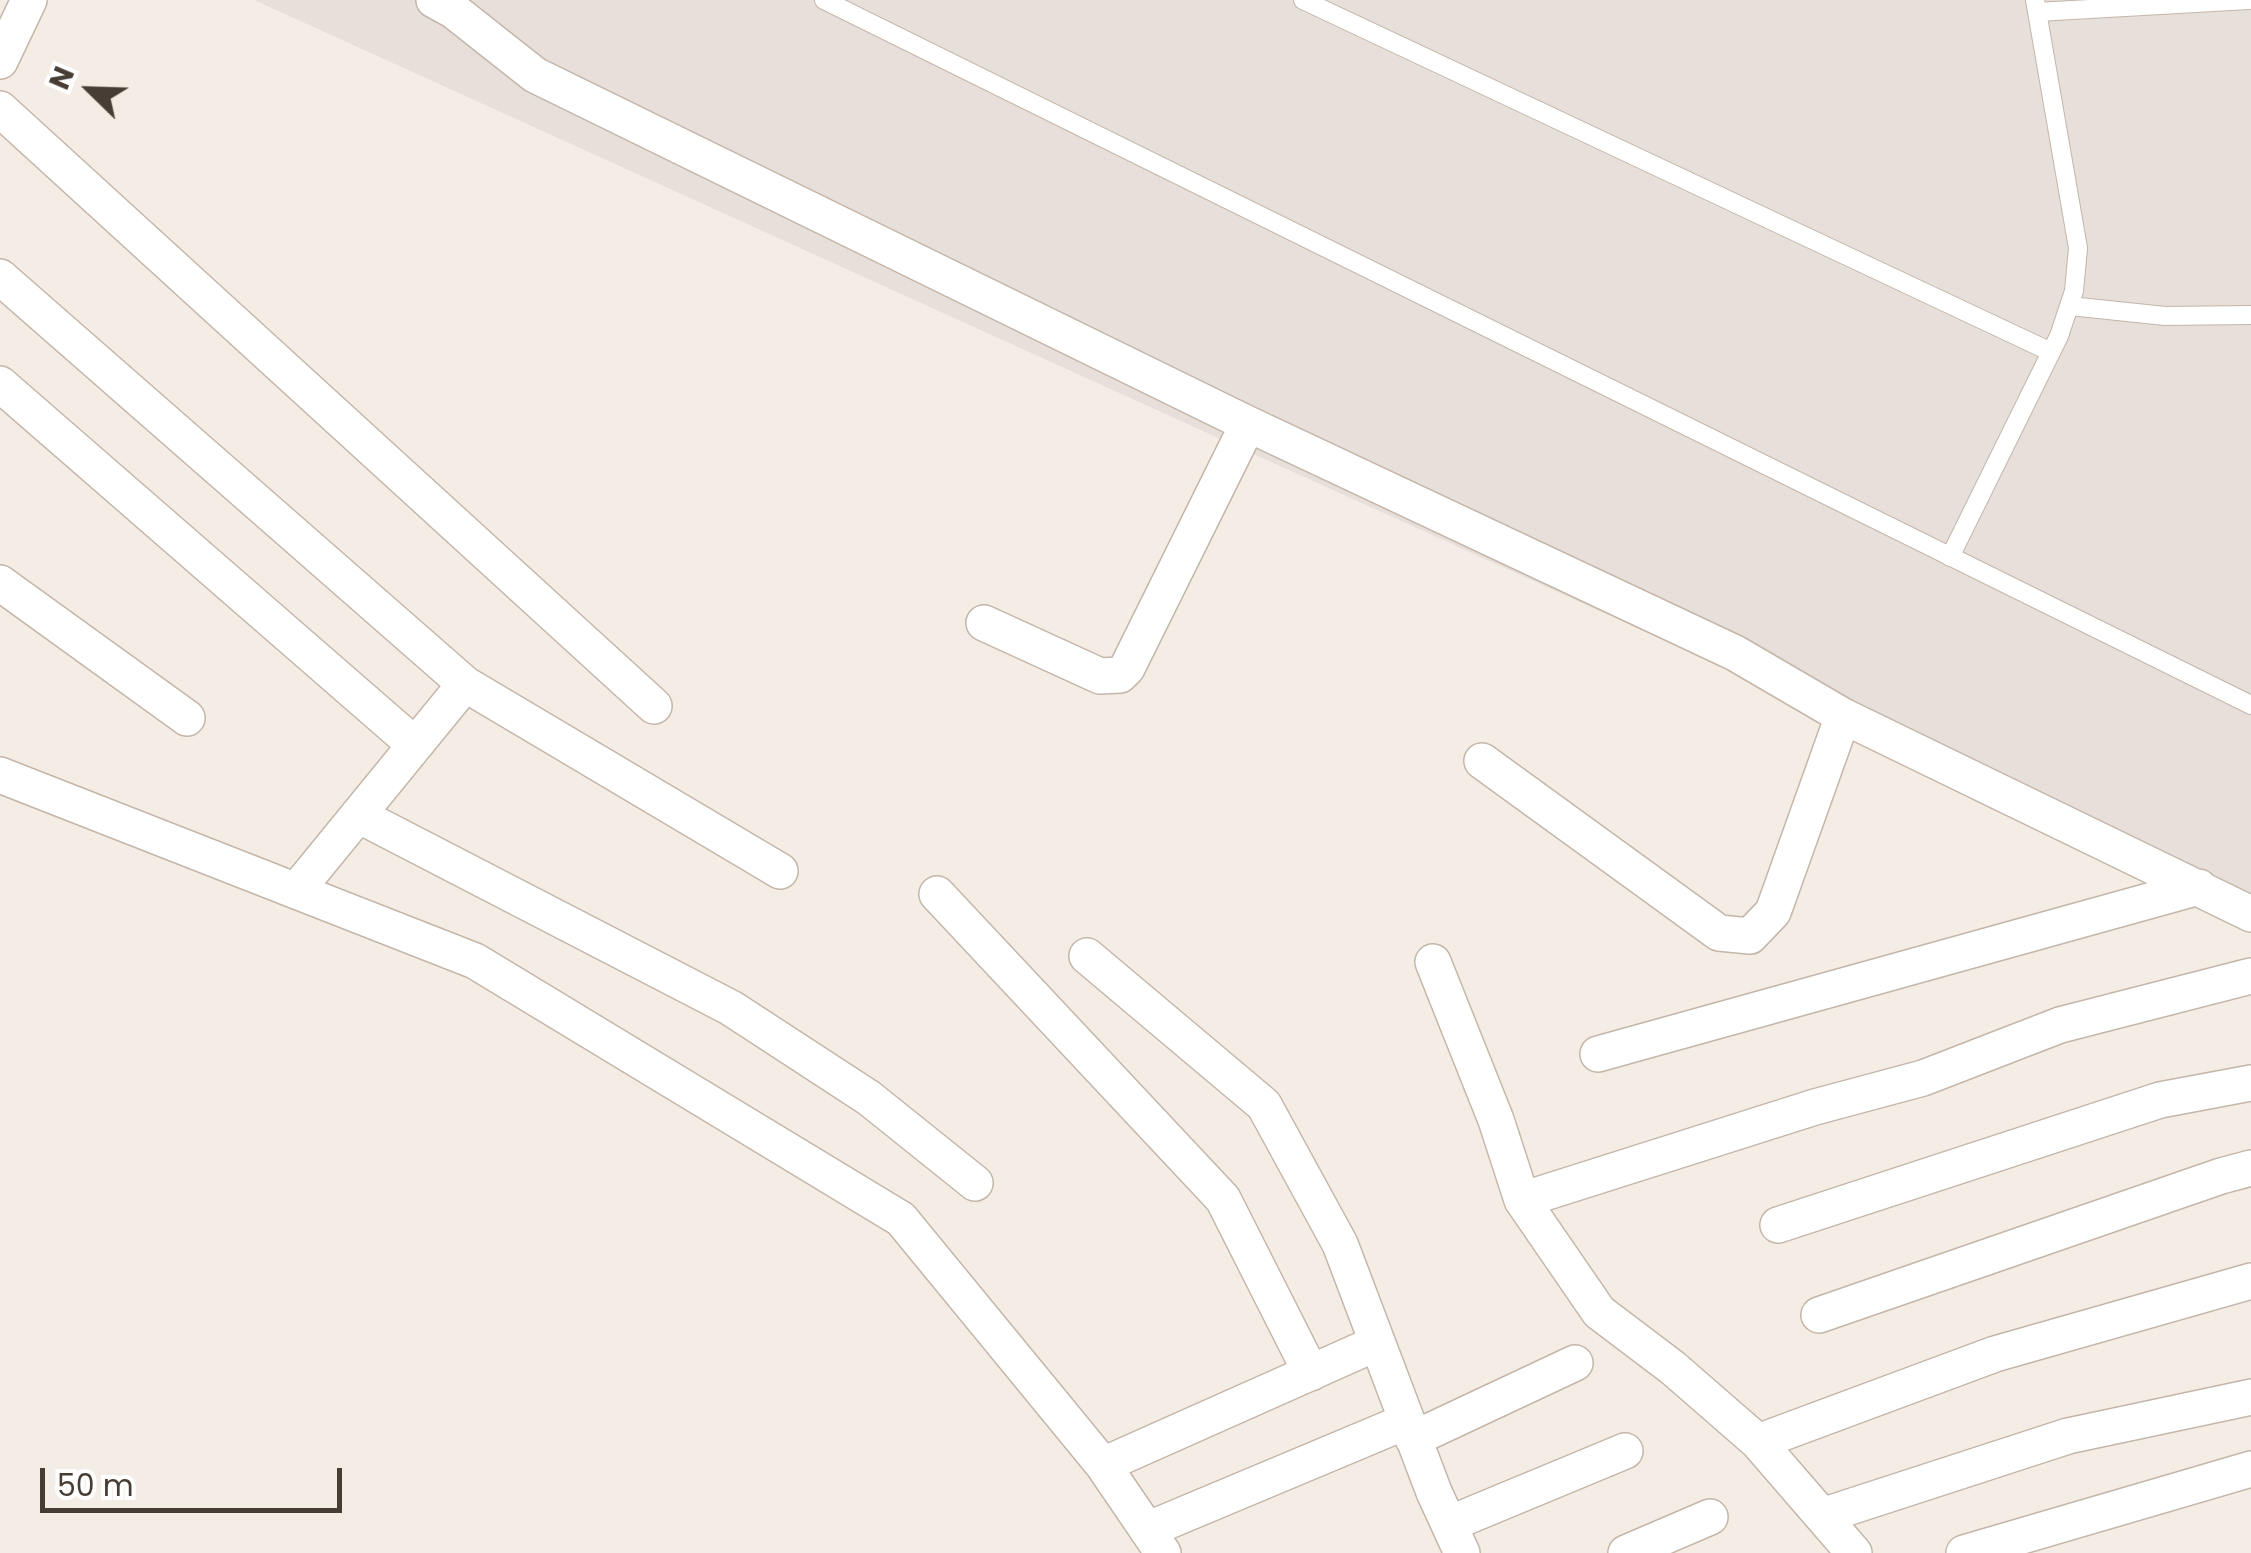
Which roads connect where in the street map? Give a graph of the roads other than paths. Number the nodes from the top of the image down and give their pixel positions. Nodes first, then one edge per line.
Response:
1 (434, 0) edge
2 (824, 0) edge
3 (1303, 0) edge
4 (2249, 0) edge
5 (29, 3) edge
6 (2036, 6) edge
7 (0, 62) edge
8 (0, 109) edge
9 (0, 277) edge
10 (2070, 306) junction
11 (2251, 315) edge
12 (2051, 352) junction
13 (0, 384) edge
14 (1248, 424) junction
15 (1950, 557) junction
16 (0, 583) edge
17 (984, 624) dead end
18 (465, 684) junction
19 (2251, 705) edge
20 (654, 706) dead end
21 (1844, 716) junction
22 (187, 718) dead end
23 (415, 746) junction
24 (1482, 761) dead end
25 (0, 774) edge
26 (358, 815) junction
27 (780, 871) dead end
28 (2198, 888) junction
29 (296, 890) junction
30 (937, 894) dead end
31 (2251, 914) edge
32 (1087, 956) dead end
33 (1434, 962) dead end
34 (2251, 976) edge
35 (1598, 1054) dead end
36 (2251, 1083) edge
37 (2251, 1168) edge
38 (976, 1182) dead end
39 (1522, 1200) junction
40 (1778, 1225) dead end
41 (2251, 1281) edge
42 (1819, 1315) dead end
43 (1377, 1344) junction
44 (1575, 1363) dead end
45 (1311, 1374) junction
46 (2251, 1398) edge
47 (1410, 1430) junction
48 (1758, 1442) junction
49 (1625, 1451) dead end
50 (1103, 1465) junction
51 (2251, 1470) edge
52 (1822, 1516) junction
53 (1710, 1518) dead end
54 (1456, 1539) edge
55 (1155, 1541) edge
56 (1626, 1553) edge
57 (1854, 1553) edge
58 (1964, 1553) edge

1 - 14 street
2 - 15 lane
3 - 12 lane
4 - 6 lane
5 - 7 street
6 - 10 lane
8 - 20 street
9 - 18 street
10 - 11 lane
10 - 12 lane
12 - 15 lane
13 - 23 street
14 - 17 street
14 - 21 street
15 - 19 lane
16 - 22 street
18 - 23 street
18 - 27 street
21 - 24 street
21 - 28 street
23 - 26 street
25 - 29 street
26 - 29 street
26 - 38 street
28 - 31 street
28 - 35 street
29 - 50 street
30 - 45 street
32 - 43 street
33 - 39 street
34 - 39 street
36 - 40 street
37 - 42 street
39 - 48 street
41 - 48 street
43 - 45 street
43 - 47 street
44 - 47 street
45 - 50 street
46 - 52 street
47 - 54 street
47 - 55 street
48 - 52 street
49 - 54 street
50 - 55 street
51 - 58 street
52 - 57 street
53 - 56 street

